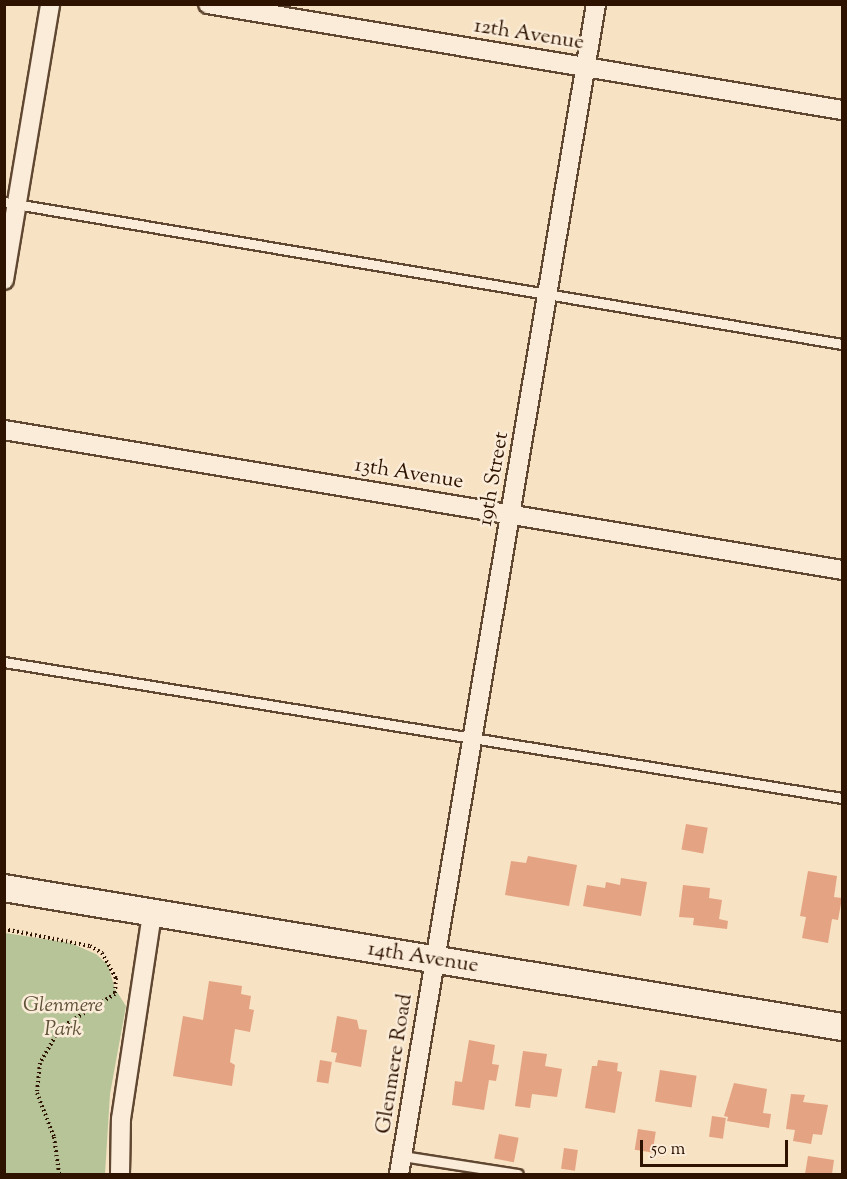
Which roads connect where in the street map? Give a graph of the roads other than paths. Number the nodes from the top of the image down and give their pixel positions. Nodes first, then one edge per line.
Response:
1 (50, 4) edge
2 (208, 4) edge
3 (596, 4) edge
4 (586, 68) junction
5 (843, 111) edge
6 (11, 203) edge
7 (4, 280) edge
8 (547, 294) junction
9 (843, 344) edge
10 (4, 430) edge
11 (511, 514) junction
12 (843, 570) edge
13 (4, 662) edge
14 (472, 740) junction
15 (843, 798) edge
16 (4, 888) edge
17 (152, 914) junction
18 (434, 960) junction
19 (843, 1027) edge
20 (402, 1156) junction
21 (120, 1174) edge
22 (399, 1174) edge
23 (519, 1174) edge

1 - 6 street
2 - 4 street, 12th Avenue
3 - 4 street, 19th Street
4 - 5 street, 12th Avenue
4 - 8 street, 19th Street
6 - 7 street
6 - 8 lane
8 - 9 lane
8 - 11 street, 19th Street
10 - 11 street, 13th Avenue
11 - 12 street, 13th Avenue
11 - 14 street, 19th Street
13 - 14 lane
14 - 15 lane
14 - 18 street, 19th Street
16 - 17 street, 14th Avenue
17 - 18 street, 14th Avenue
17 - 21 street
18 - 19 street, 14th Avenue
18 - 20 street, Glenmere Road
20 - 22 street, Glenmere Road
20 - 23 lane

